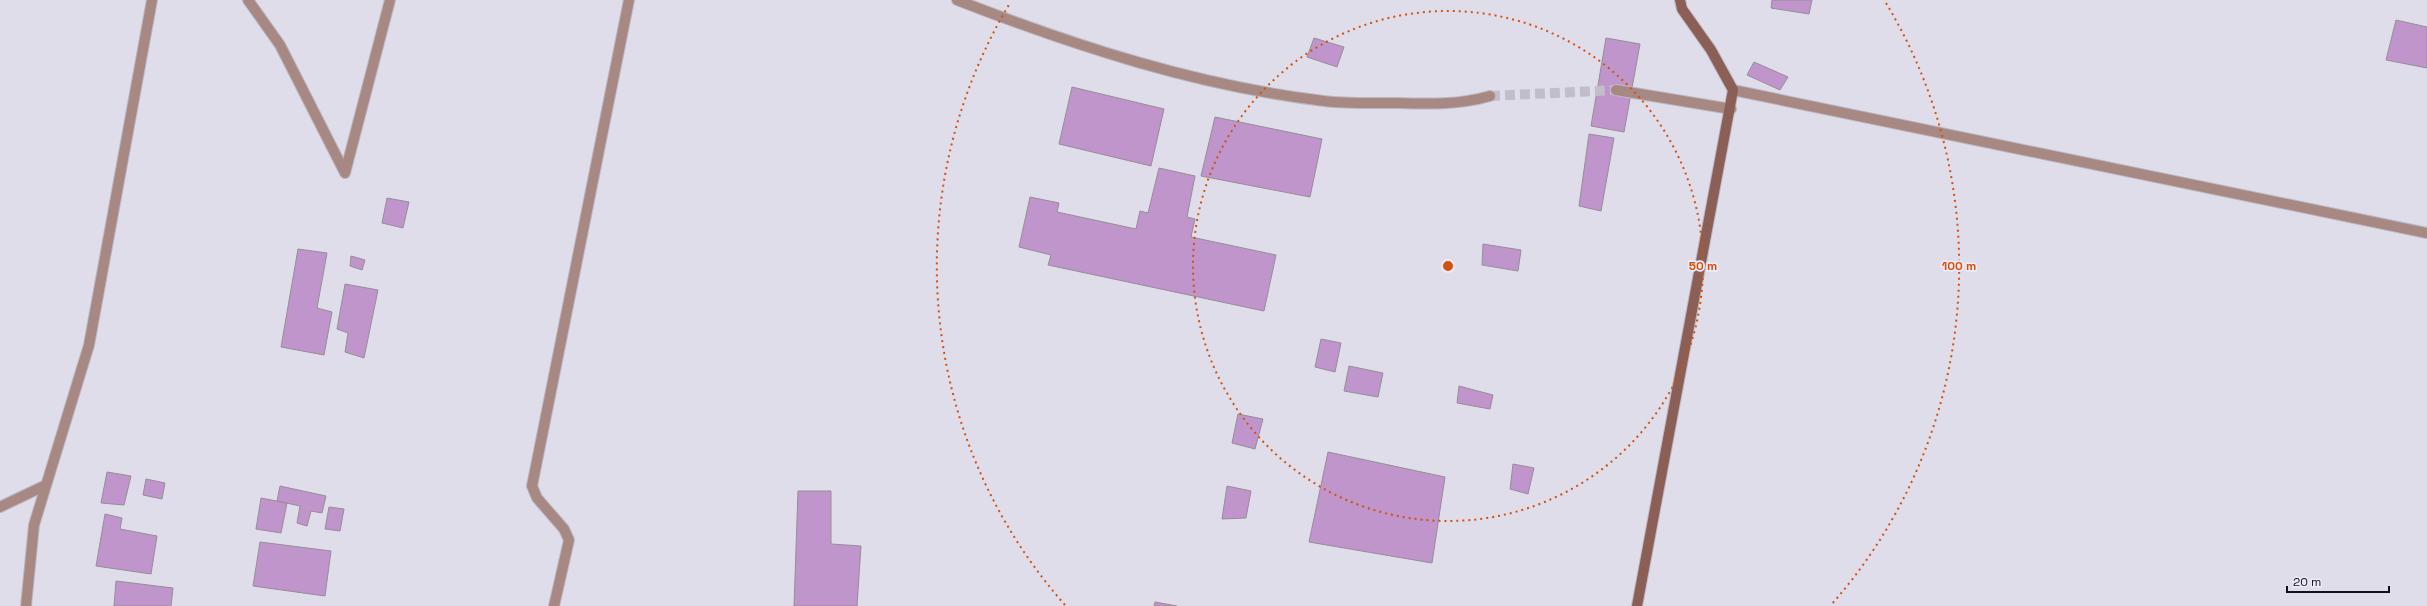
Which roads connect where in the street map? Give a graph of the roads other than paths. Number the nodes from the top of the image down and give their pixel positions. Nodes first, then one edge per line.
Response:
1 (152, 0) edge
2 (248, 0) edge
3 (390, 0) edge
4 (629, 0) edge
5 (957, 0) edge
6 (1680, 0) edge
7 (1616, 90) tunnel mouth
8 (1733, 90) junction
9 (1490, 96) tunnel mouth
10 (1730, 109) junction
11 (2427, 233) edge
12 (46, 485) junction
13 (0, 507) edge
14 (26, 606) edge
15 (554, 606) edge
16 (1636, 606) edge

1 - 12 street
2 - 3 street
4 - 15 street
5 - 9 street
6 - 8 main road
7 - 10 street
8 - 10 main road
8 - 11 street
10 - 16 main road
12 - 13 street
12 - 14 street

